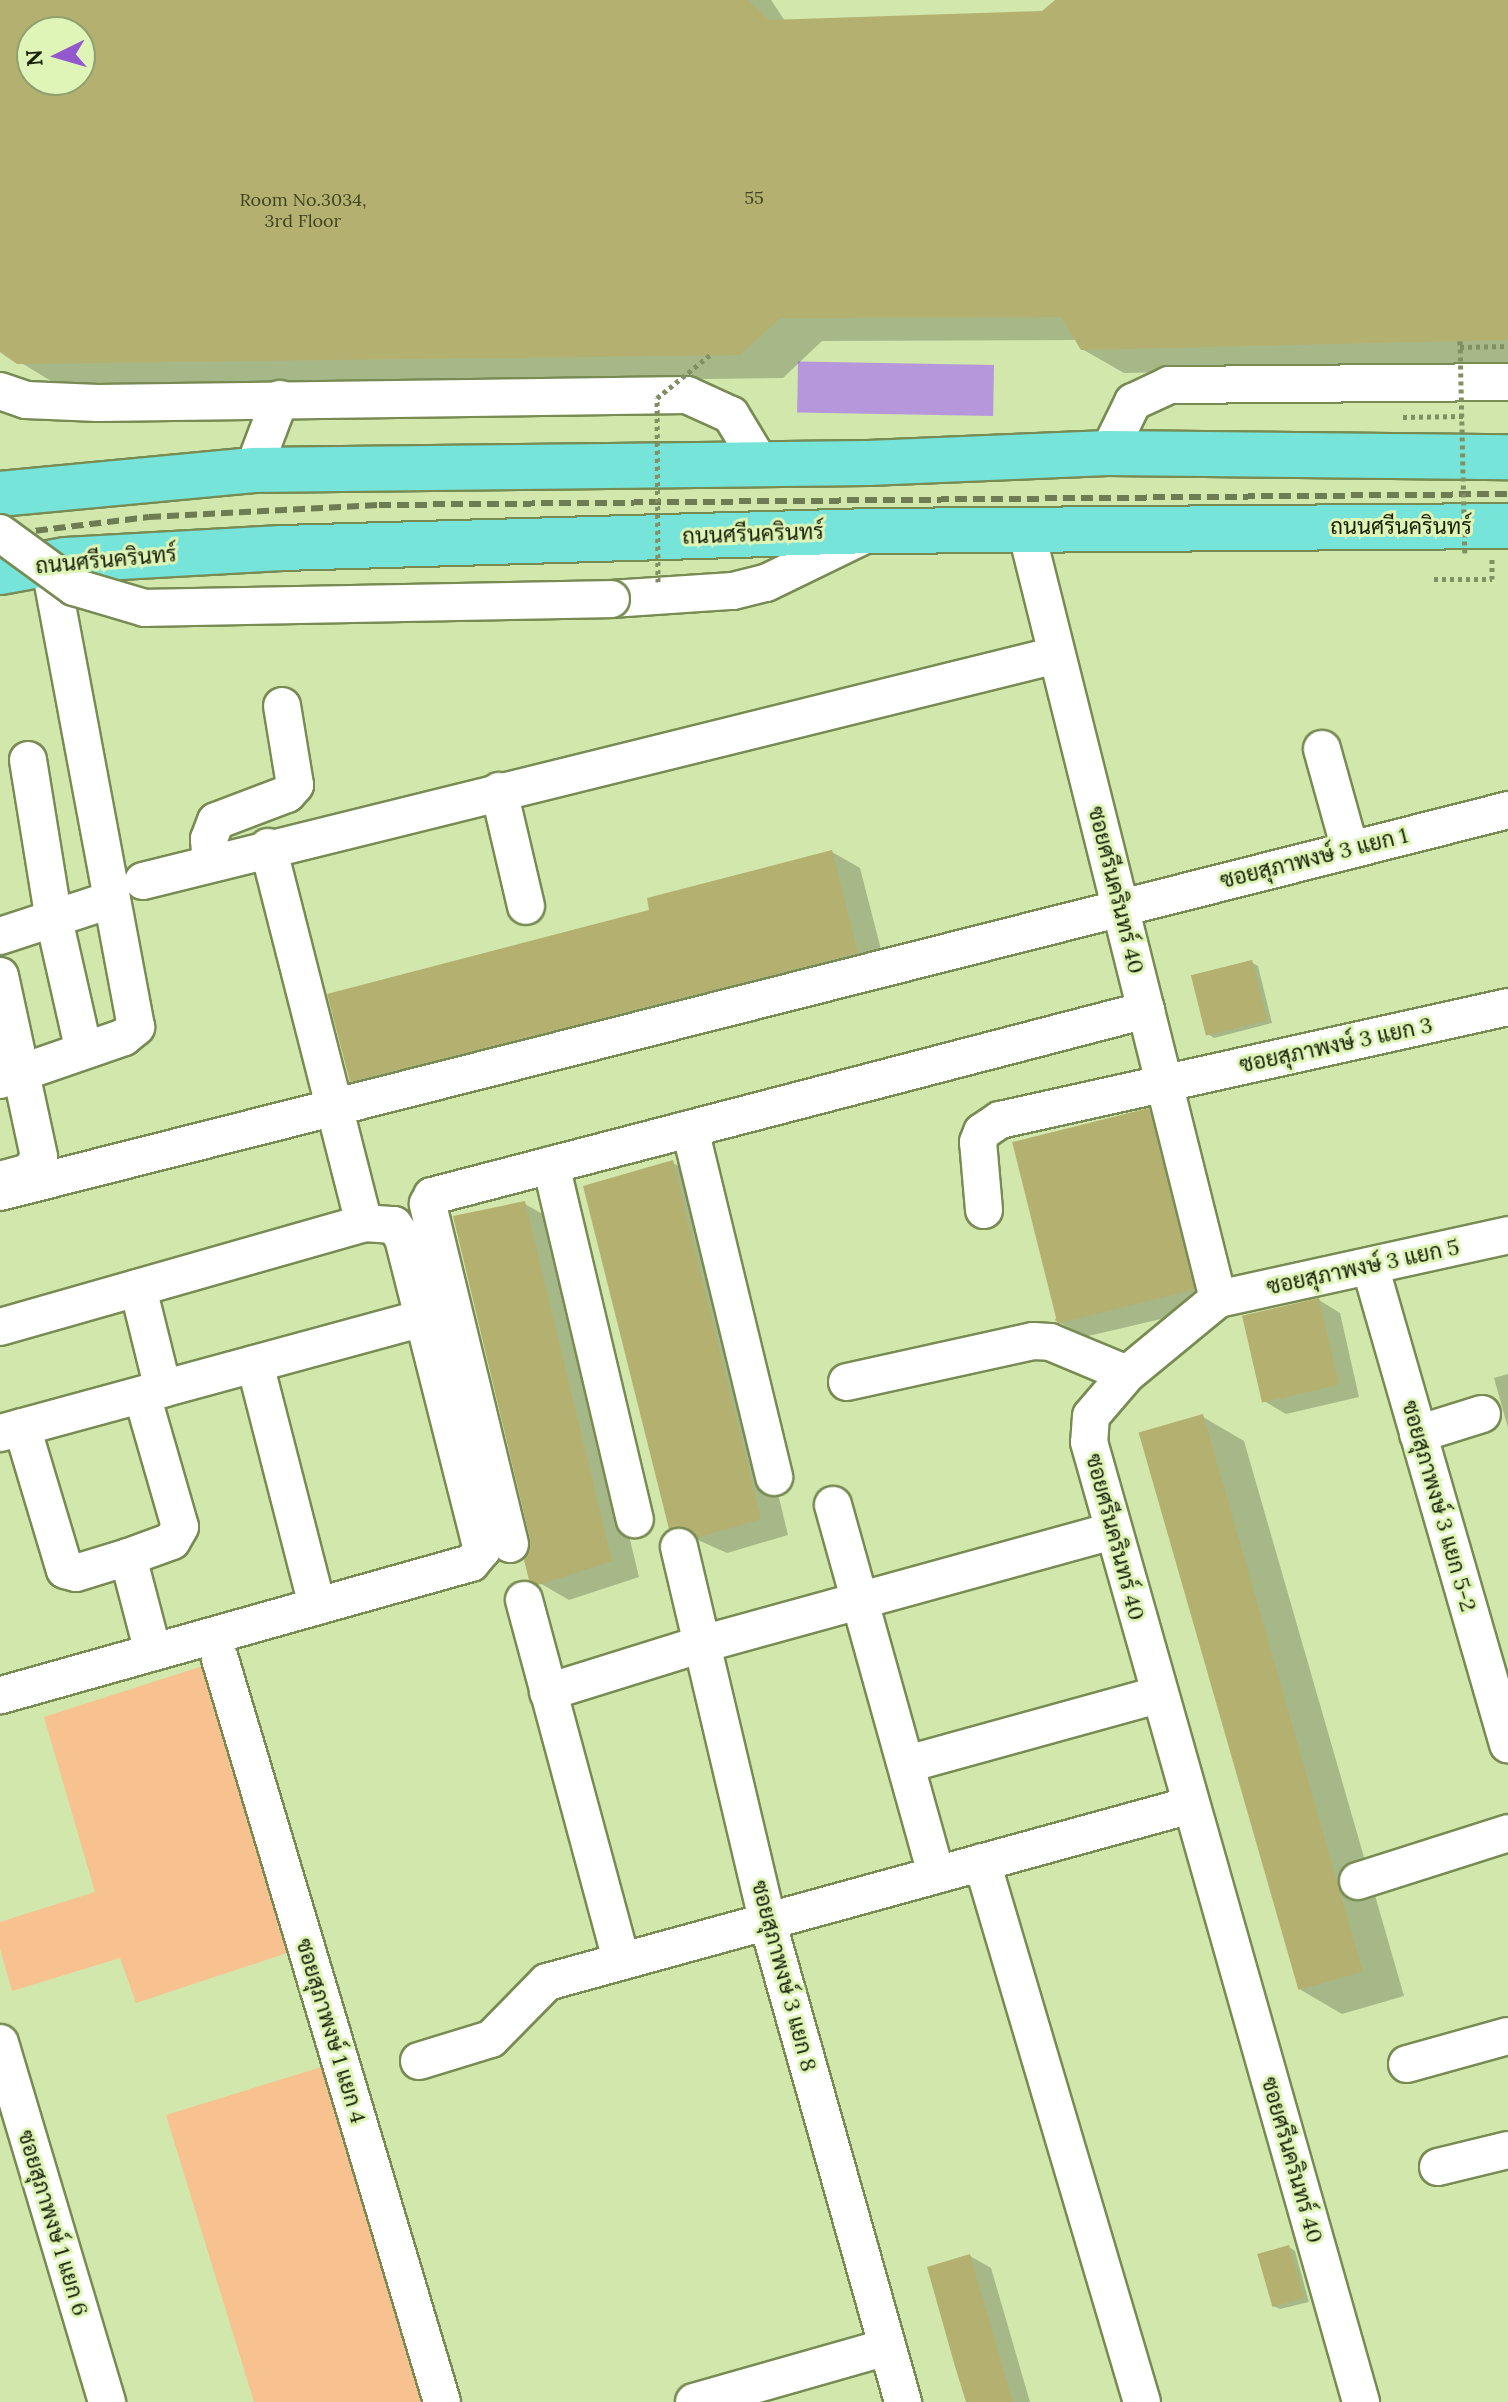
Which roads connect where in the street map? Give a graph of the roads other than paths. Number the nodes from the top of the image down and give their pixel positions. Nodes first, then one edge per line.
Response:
1 (1508, 382) edge
2 (0, 391) edge
3 (280, 399) junction
4 (1108, 453) junction
5 (1508, 457) edge
6 (760, 463) junction
7 (253, 470) junction
8 (0, 494) edge
9 (1508, 526) edge
10 (1026, 530) junction
11 (872, 531) junction
12 (0, 533) edge
13 (49, 563) junction
14 (0, 572) edge
15 (1056, 655) junction
16 (282, 706) dead end
17 (81, 749) junction
18 (1322, 749) dead end
19 (14, 763) edge
20 (499, 791) junction
21 (1508, 810) edge
22 (268, 847) junction
23 (1350, 849) junction
24 (211, 863) junction
25 (143, 881) dead end
26 (110, 900) junction
27 (526, 906) dead end
28 (1120, 906) junction
29 (53, 915) junction
30 (0, 936) edge
31 (0, 976) edge
32 (1508, 1007) edge
33 (1146, 1010) junction
34 (83, 1047) junction
35 (12, 1076) edge
36 (1164, 1083) junction
37 (335, 1104) junction
38 (690, 1129) junction
39 (551, 1165) junction
40 (0, 1180) edge
41 (0, 1192) edge
42 (984, 1210) dead end
43 (364, 1223) junction
44 (1508, 1235) edge
45 (1370, 1266) junction
46 (138, 1288) junction
47 (1218, 1299) junction
48 (424, 1318) junction
49 (0, 1327) edge
50 (255, 1364) junction
51 (1127, 1374) junction
52 (847, 1382) dead end
53 (152, 1392) junction
54 (1482, 1414) dead end
55 (11, 1430) edge
56 (1418, 1434) junction
57 (774, 1477) dead end
58 (833, 1505) dead end
59 (635, 1519) dead end
60 (1113, 1531) junction
61 (510, 1544) dead end
62 (679, 1547) dead end
63 (128, 1557) junction
64 (524, 1600) dead end
65 (862, 1600) junction
66 (317, 1606) junction
67 (702, 1644) junction
68 (153, 1652) junction
69 (220, 1659) dead end
70 (548, 1692) junction
71 (0, 1695) edge
72 (1158, 1695) junction
73 (1508, 1745) edge
74 (907, 1764) junction
75 (1191, 1805) junction
76 (1508, 1833) edge
77 (982, 1862) junction
78 (936, 1875) junction
79 (1358, 1881) dead end
80 (767, 1920) junction
81 (621, 1960) junction
82 (1508, 2036) edge
83 (0, 2043) edge
84 (419, 2061) dead end
85 (1407, 2064) dead end
86 (1508, 2150) edge
87 (1438, 2167) dead end
88 (887, 2347) junction
89 (107, 2402) edge
90 (442, 2402) edge
91 (694, 2402) edge
92 (903, 2402) edge
93 (1142, 2402) edge
94 (1361, 2402) edge

1 - 4 street
2 - 3 street
3 - 6 street
3 - 7 street
4 - 5 main road
4 - 6 main road
6 - 7 main road
7 - 8 main road
9 - 10 main road, ถนนศรีนครินทร์
10 - 11 main road, ถนนศรีนครินทร์
10 - 15 street, ซอยศรีนครินทร์ 40
11 - 12 street, bridge
11 - 13 main road, ถนนศรีนครินทร์
13 - 14 main road, ถนนศรีนครินทร์
13 - 17 street
15 - 20 street
15 - 28 street, ซอยศรีนครินทร์ 40
16 - 24 street
17 - 19 street
17 - 26 street
18 - 23 street
19 - 29 street
20 - 22 street
20 - 27 street
21 - 23 street, ซอยสุภาพงษ์ 3 แยก 1
22 - 24 street
22 - 37 street
23 - 28 street, ซอยสุภาพงษ์ 3 แยก 1
24 - 25 street
26 - 29 street
26 - 34 street
28 - 33 street, ซอยศรีนครินทร์ 40
28 - 37 street, ซอยสุภาพงษ์ 3 แยก 1
29 - 30 street
29 - 34 street
31 - 35 street
32 - 36 street, ซอยสุภาพงษ์ 3 แยก 3
33 - 36 street, ซอยศรีนครินทร์ 40
33 - 38 street
34 - 35 street
35 - 40 street
36 - 42 street, ซอยสุภาพงษ์ 3 แยก 3
36 - 47 street, ซอยศรีนครินทร์ 40
37 - 41 street, ซอยสุภาพงษ์ 3 แยก 1
37 - 43 street
38 - 39 street
38 - 57 street
39 - 59 street
39 - 61 street
43 - 46 street
43 - 48 street
44 - 45 street, ซอยสุภาพงษ์ 3 แยก 5
45 - 47 street, ซอยสุภาพงษ์ 3 แยก 5
45 - 56 street, ซอยสุภาพงษ์ 3 แยก 5-2
46 - 49 street
46 - 53 street
47 - 51 street, ซอยศรีนครินทร์ 40
48 - 50 street
48 - 66 street
50 - 53 street
50 - 66 street
51 - 52 street
51 - 60 street, ซอยศรีนครินทร์ 40
53 - 55 street
53 - 63 street
54 - 56 street
55 - 63 street
56 - 73 street, ซอยสุภาพงษ์ 3 แยก 5-2
58 - 65 street
60 - 65 street
60 - 72 street, ซอยศรีนครินทร์ 40
62 - 67 street, ซอยสุภาพงษ์ 3 แยก 8
63 - 68 street
64 - 70 street
65 - 67 street
65 - 74 street
66 - 68 street
67 - 70 street
67 - 80 street, ซอยสุภาพงษ์ 3 แยก 8
68 - 71 street
69 - 90 street, ซอยสุภาพงษ์ 1 แยก 4
70 - 81 street
72 - 74 street
72 - 75 street, ซอยศรีนครินทร์ 40
74 - 78 street
75 - 77 street
75 - 94 street, ซอยศรีนครินทร์ 40
76 - 79 street
77 - 78 street
77 - 93 street
78 - 80 street
80 - 81 street
80 - 88 street, ซอยสุภาพงษ์ 3 แยก 8
81 - 84 street
82 - 85 street
83 - 89 street, ซอยสุภาพงษ์ 1 แยก 6
86 - 87 street
88 - 91 street
88 - 92 street, ซอยสุภาพงษ์ 3 แยก 8

